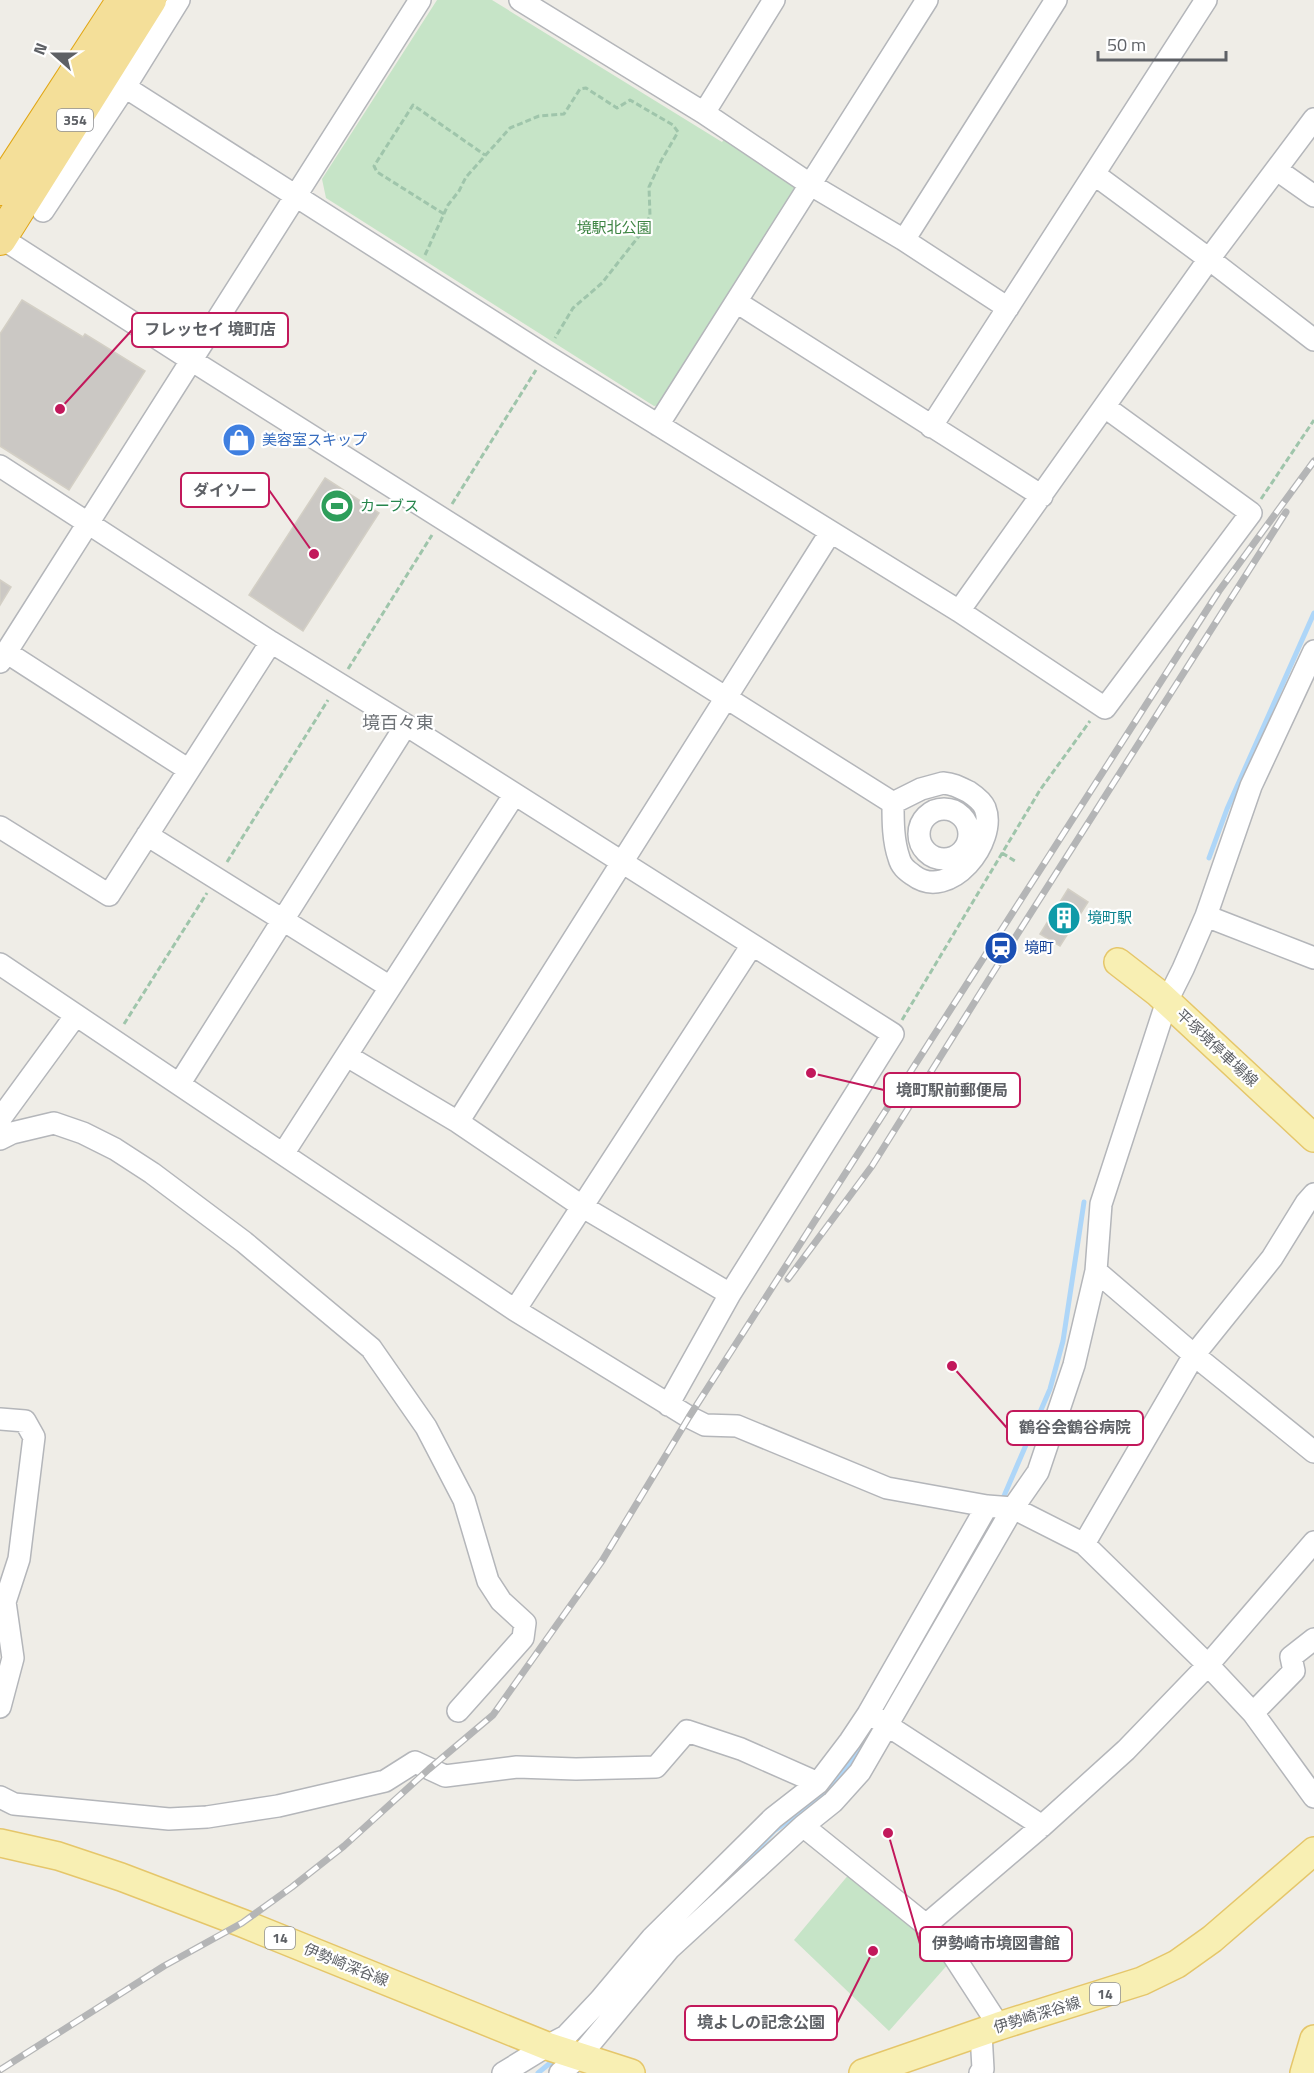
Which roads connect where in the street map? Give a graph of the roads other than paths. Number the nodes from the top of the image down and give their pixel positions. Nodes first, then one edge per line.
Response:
1 (123, 0) edge
2 (150, 0) edge
3 (179, 0) edge
4 (420, 0) edge
5 (520, 0) edge
6 (774, 0) edge
7 (927, 0) edge
8 (1056, 0) edge
9 (1206, 0) edge
10 (126, 87) junction
11 (704, 113) junction
12 (1314, 119) edge
13 (1277, 170) junction
14 (1094, 174) junction
15 (811, 185) junction
16 (0, 189) edge
17 (296, 196) junction
18 (1314, 196) edge
19 (43, 211) dead end
20 (0, 238) edge
21 (904, 240) junction
22 (1209, 259) junction
23 (738, 303) junction
24 (1008, 308) junction
25 (1314, 340) edge
26 (191, 360) junction
27 (1106, 407) junction
28 (658, 425) junction
29 (932, 427) junction
30 (0, 466) edge
31 (1042, 496) junction
32 (87, 522) junction
33 (830, 533) junction
34 (959, 611) junction
35 (271, 642) junction
36 (1314, 651) edge
37 (3, 657) edge
38 (726, 698) junction
39 (406, 725) junction
40 (189, 770) junction
41 (921, 789) junction
42 (514, 795) junction
43 (893, 803) junction
44 (932, 812) junction
45 (0, 826) edge
46 (919, 832) junction
47 (894, 833) junction
48 (147, 835) junction
49 (970, 850) junction
50 (623, 862) junction
51 (1206, 916) junction
52 (283, 919) junction
53 (752, 945) junction
54 (1314, 958) edge
55 (1118, 962) dead end
56 (0, 964) edge
57 (390, 987) junction
58 (1158, 993) junction
59 (76, 1015) junction
60 (347, 1056) junction
61 (180, 1083) junction
62 (0, 1119) edge
63 (458, 1122) junction
64 (1314, 1138) edge
65 (0, 1139) edge
66 (283, 1154) junction
67 (1314, 1194) edge
68 (583, 1207) junction
69 (1096, 1271) junction
70 (730, 1294) junction
71 (515, 1310) junction
72 (1194, 1355) junction
73 (668, 1405) junction
74 (0, 1419) edge
75 (1314, 1452) edge
76 (987, 1506) junction
77 (1013, 1508) junction
78 (1314, 1542) edge
79 (1084, 1544) junction
80 (1314, 1639) edge
81 (1208, 1665) junction
82 (0, 1707) edge
83 (458, 1711) dead end
84 (868, 1713) junction
85 (1253, 1713) junction
86 (887, 1724) junction
87 (818, 1783) junction
88 (0, 1797) edge
89 (1314, 1797) edge
90 (803, 1826) junction
91 (1042, 1826) junction
92 (0, 1843) edge
93 (1314, 1851) edge
94 (926, 1925) junction
95 (990, 2030) junction
96 (1314, 2038) edge
97 (562, 2056) edge
98 (503, 2073) edge
99 (631, 2073) edge
100 (863, 2073) edge
101 (980, 2073) edge
102 (1304, 2073) edge

1 - 16 highway, 354
2 - 20 highway, 354
3 - 10 street
4 - 17 street
5 - 11 street
6 - 11 street
7 - 15 street
8 - 21 street
9 - 14 street
10 - 17 street
10 - 19 street
11 - 15 street
12 - 13 street
13 - 18 street
13 - 22 street
14 - 22 street
14 - 24 street
15 - 21 street
15 - 23 street
17 - 26 street
17 - 28 street
20 - 26 street
21 - 24 street
22 - 25 street
22 - 27 street
23 - 28 street
23 - 29 street
24 - 29 street
26 - 32 street
26 - 38 street
27 - 31 street
27 - 34 street
28 - 33 street
29 - 31 street
30 - 32 street
31 - 34 street
32 - 35 street
32 - 37 street
33 - 34 street
33 - 38 street
35 - 39 street
35 - 40 street
36 - 51 street
37 - 40 street
38 - 43 street
38 - 50 street
39 - 42 street
39 - 52 street
40 - 48 street
41 - 43 street
41 - 44 street
41 - 49 street
42 - 50 street
42 - 57 street
43 - 47 street
44 - 46 street
44 - 49 street
45 - 48 street
46 - 47 street
46 - 49 street
47 - 49 street
48 - 52 street
50 - 53 street
50 - 63 street
51 - 54 street
51 - 58 street
52 - 57 street
52 - 61 street
53 - 68 street
53 - 70 street
55 - 58 main road, 平塚境停車場線
56 - 59 street
57 - 60 street
58 - 64 main road, 平塚境停車場線
58 - 69 street
59 - 61 street
59 - 62 street
60 - 63 street
60 - 66 street
61 - 66 street
63 - 68 street
65 - 83 street
66 - 71 street
67 - 72 street
68 - 70 street
68 - 71 street
69 - 72 street
69 - 77 street
70 - 73 street
71 - 73 street
72 - 75 street
72 - 79 street
73 - 76 street
74 - 82 street
76 - 77 street
76 - 84 street
77 - 79 street
77 - 86 street
78 - 81 street
79 - 81 street
80 - 85 street
81 - 85 street
81 - 91 street
84 - 86 street
84 - 87 street
85 - 89 street
86 - 90 street
86 - 91 street
87 - 88 street
87 - 97 street
90 - 94 street
90 - 97 street
91 - 94 street
92 - 97 main road, 伊勢崎深谷線 / 14
93 - 95 main road, 伊勢崎深谷線 / 14
94 - 95 street
95 - 100 main road, 伊勢崎深谷線 / 14
95 - 101 street
96 - 102 main road
97 - 98 street
97 - 99 main road, 伊勢崎深谷線 / 14

